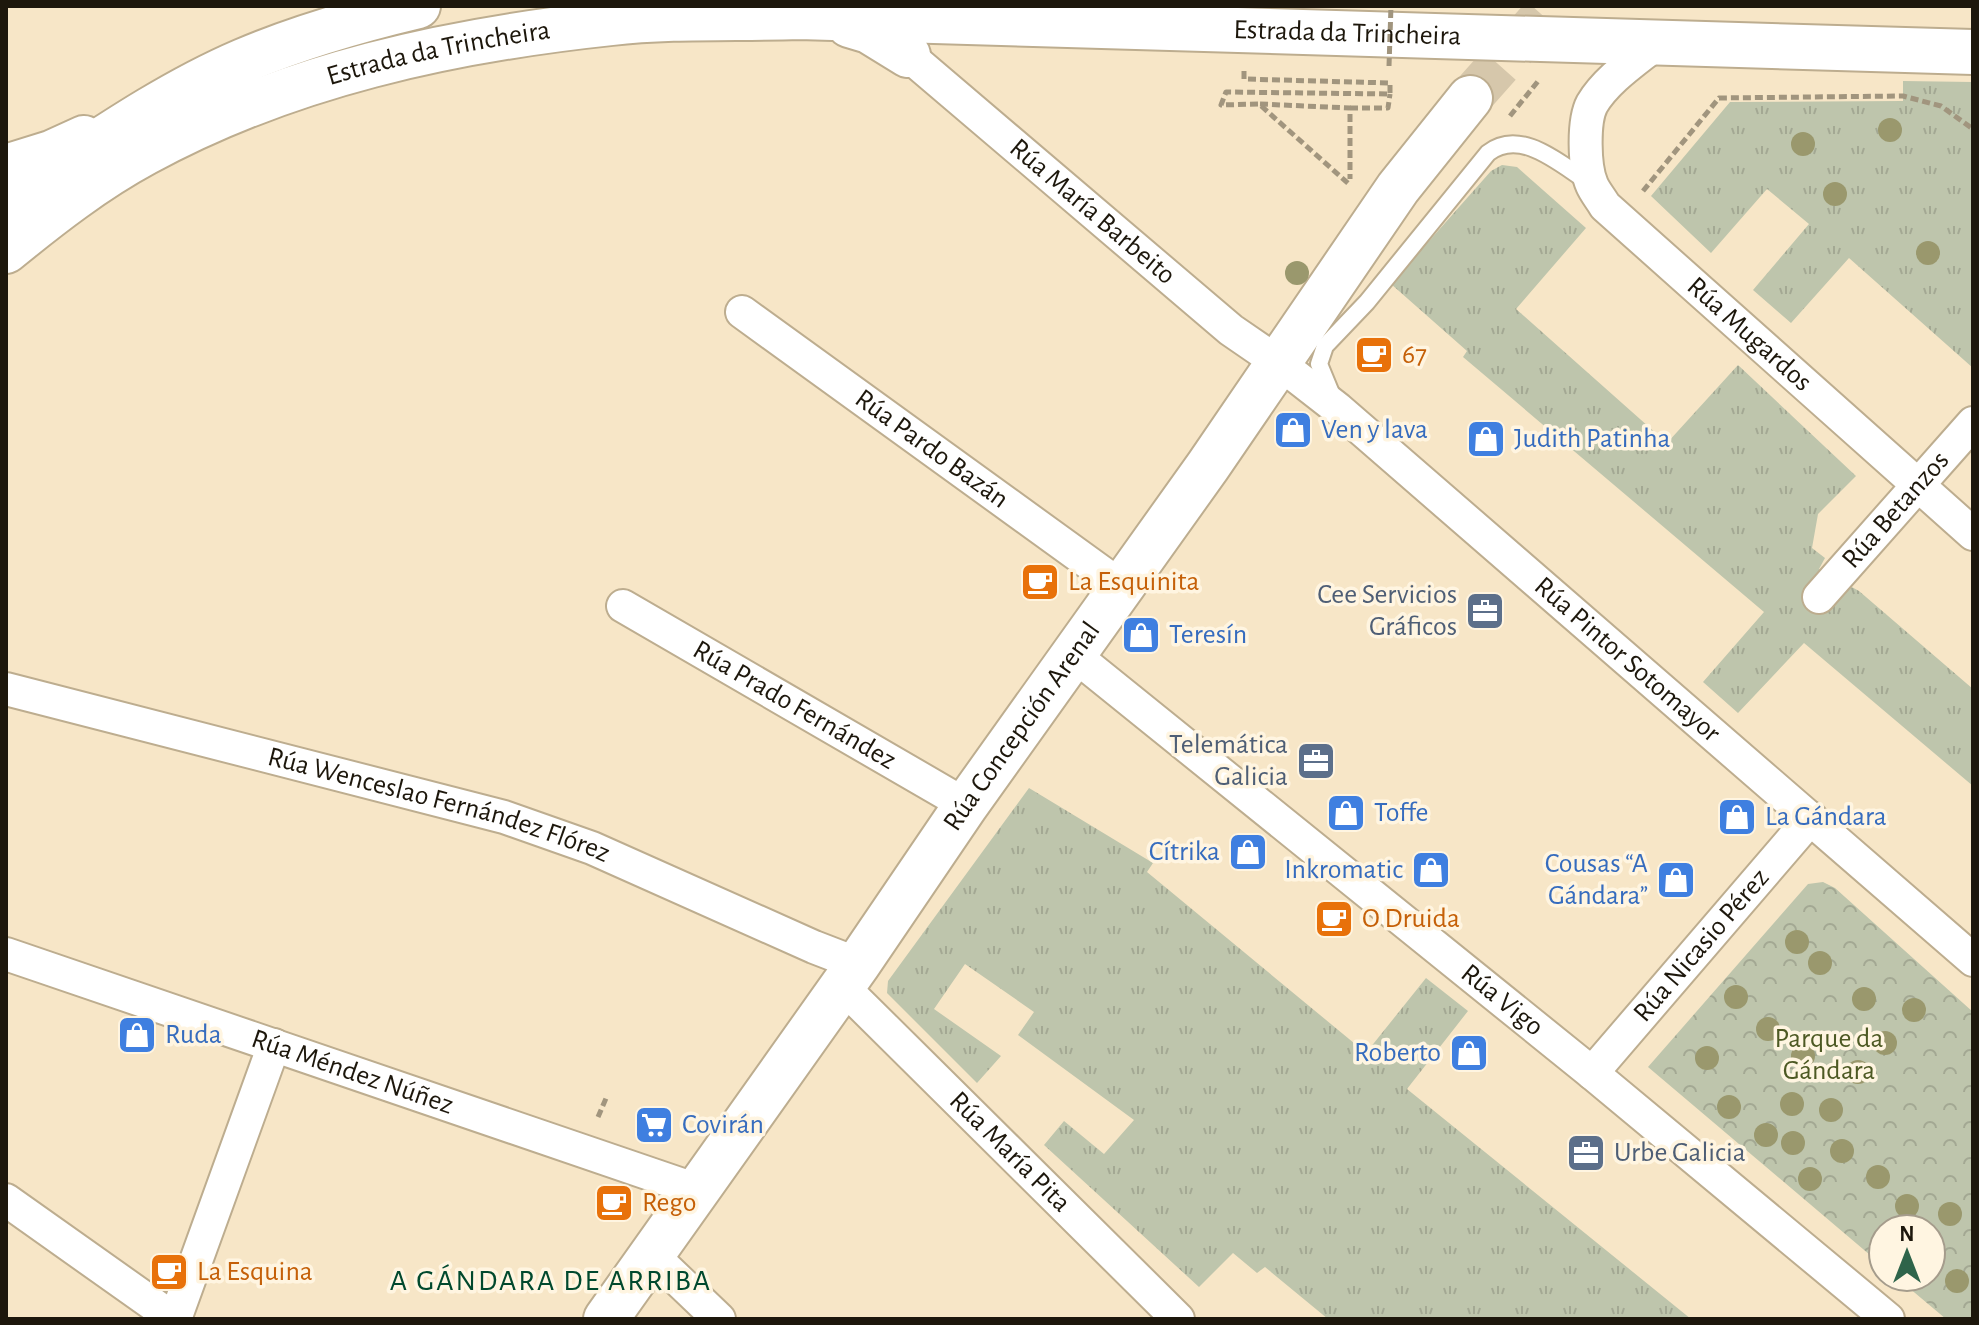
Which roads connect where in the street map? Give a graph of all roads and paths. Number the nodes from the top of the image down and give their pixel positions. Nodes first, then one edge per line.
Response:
1 (418, 6) edge
2 (1391, 6) edge
3 (799, 17) junction
4 (1657, 43) junction
5 (1973, 52) edge
6 (908, 55) joint
7 (1245, 63) dead end
8 (1375, 65) dead end
9 (1547, 70) dead end
10 (1390, 94) junction
11 (173, 96) junction
12 (1470, 98) tunnel mouth
13 (1259, 104) junction
14 (1350, 108) junction
15 (1973, 129) edge
16 (1498, 145) junction
17 (6, 167) edge
18 (1359, 173) dead end
19 (1591, 184) junction
20 (1350, 185) junction
21 (1342, 197) dead end
22 (6, 202) edge
23 (1619, 219) junction
24 (6, 251) edge
25 (742, 312) dead end
26 (1279, 363) junction
27 (1338, 409) junction
28 (1973, 423) edge
29 (1919, 485) junction
30 (1973, 534) edge
31 (1122, 587) junction
32 (1819, 597) dead end
33 (623, 606) dead end
34 (1074, 655) junction
35 (6, 689) edge
36 (966, 805) junction
37 (1811, 818) junction
38 (6, 954) edge
39 (1973, 960) edge
40 (850, 975) junction
41 (274, 1045) junction
42 (1592, 1073) junction
43 (607, 1096) dead end
44 (594, 1128) dead end
45 (697, 1190) junction
46 (6, 1200) edge
47 (651, 1254) junction
48 (175, 1319) edge
49 (606, 1319) edge
50 (719, 1319) edge
51 (1178, 1319) edge
52 (1888, 1319) edge

1 - 11 main road, Estrada da Trincheira
2 - 8 path, bridge
3 - 4 main road, Estrada da Trincheira
3 - 6 main road
3 - 24 main road, Estrada da Trincheira
4 - 5 main road, Estrada da Trincheira
4 - 19 street
6 - 26 street, Rúa María Barbeito
7 - 10 path
9 - 16 path
10 - 13 path
10 - 14 path
11 - 17 main road
11 - 22 main road, Estrada da Trincheira
12 - 26 main road, Rúa Concepción Arenal
13 - 14 path
13 - 20 path
14 - 20 path
15 - 23 path
16 - 19 lane
16 - 27 lane
18 - 20 path
19 - 23 street, Rúa Mugardos
20 - 21 path
23 - 29 street, Rúa Mugardos
25 - 31 street, Rúa Pardo Bazán
26 - 27 street, Rúa Pintor Sotomayor
26 - 31 main road, Rúa Concepción Arenal
27 - 37 street, Rúa Pintor Sotomayor
28 - 29 street, Rúa Betanzos
29 - 30 street, Rúa Mugardos
29 - 32 street, Rúa Betanzos
31 - 34 main road, Rúa Concepción Arenal
33 - 36 street, Rúa Prado Fernández
34 - 36 main road, Rúa Concepción Arenal
34 - 42 street, Rúa Vigo
35 - 40 street, Rúa Wenceslao Fernández Flórez
36 - 40 main road, Rúa Concepción Arenal
37 - 39 street, Rúa Pintor Sotomayor
37 - 42 street, Rúa Nicasio Pérez
38 - 41 street, Rúa Méndez Núñez
40 - 45 main road, Rúa Concepción Arenal
40 - 51 street, Rúa María Pita
41 - 45 street, Rúa Méndez Núñez
41 - 48 street
42 - 52 street, Rúa Vigo
43 - 44 path
45 - 47 main road, Rúa Concepción Arenal
46 - 48 street
47 - 49 main road, Rúa Concepción Arenal
47 - 50 street

